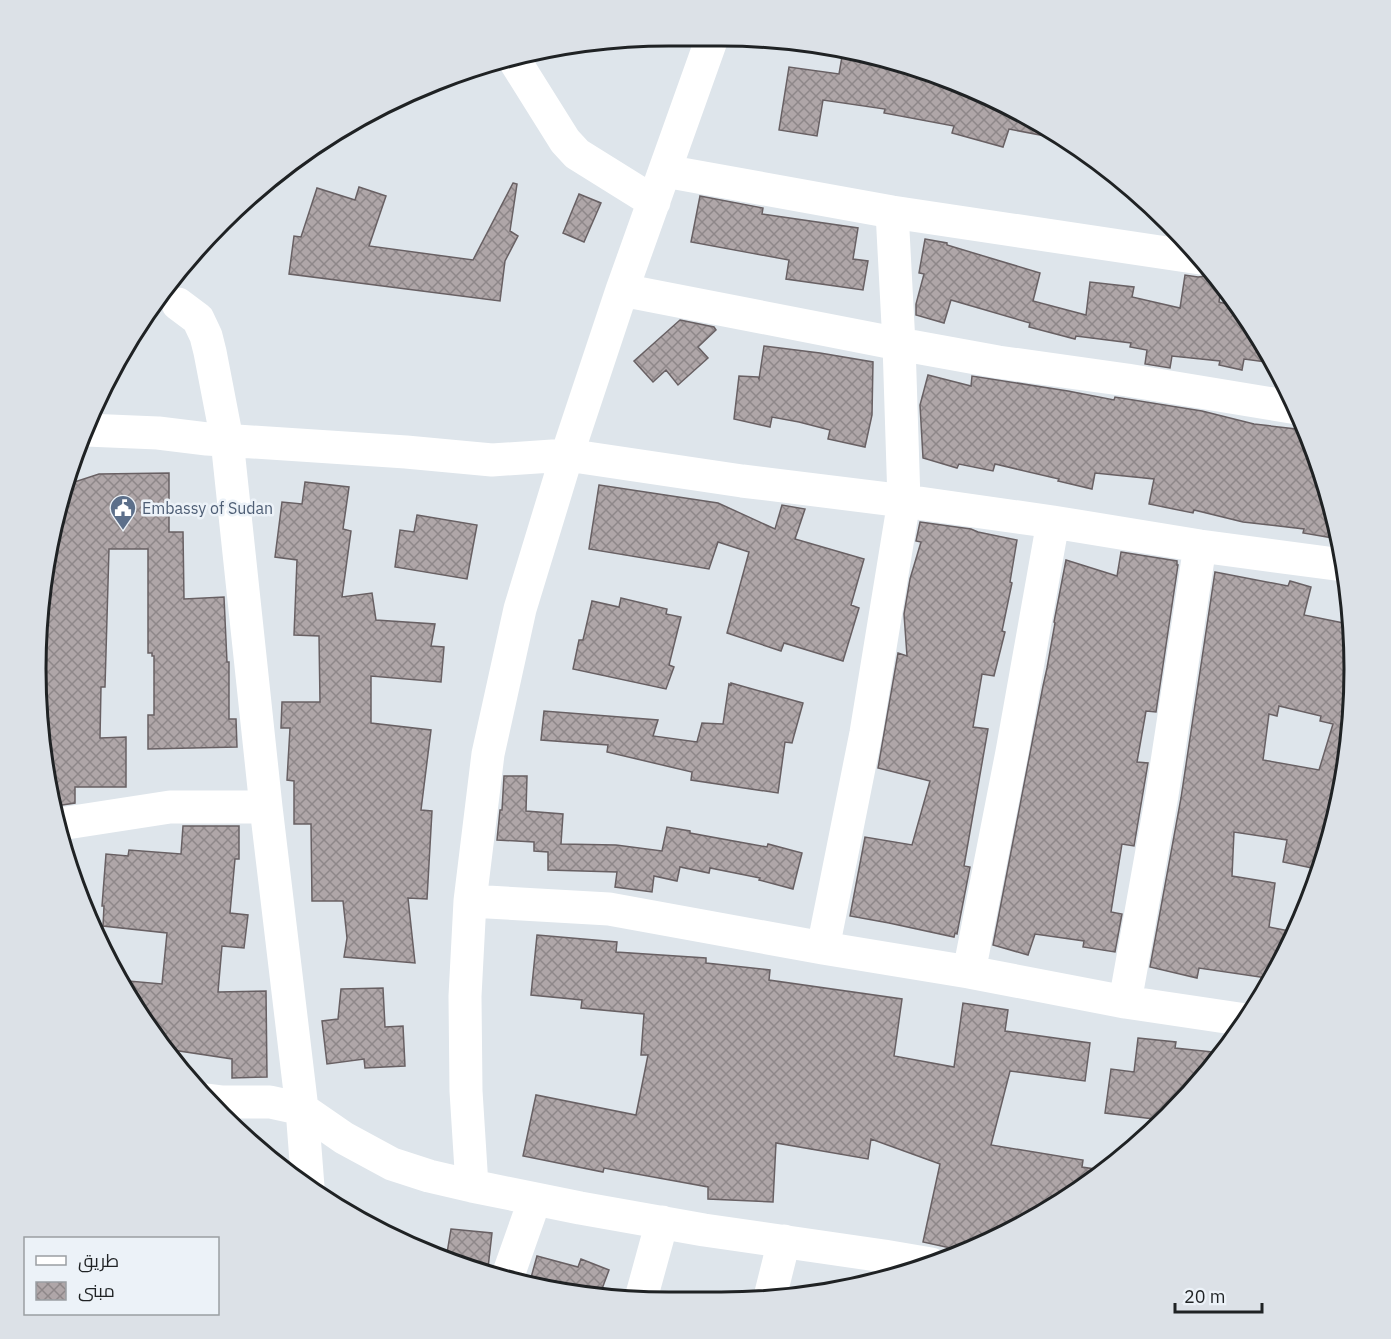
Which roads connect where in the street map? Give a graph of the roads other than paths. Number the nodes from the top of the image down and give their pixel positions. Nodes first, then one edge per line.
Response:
1 (709, 46) edge
2 (518, 66) edge
3 (665, 171) junction
4 (654, 202) junction
5 (892, 212) junction
6 (1187, 256) edge
7 (622, 290) junction
8 (178, 304) dead end
9 (899, 344) junction
10 (1286, 406) edge
11 (94, 430) edge
12 (227, 440) junction
13 (567, 455) junction
14 (904, 501) junction
15 (1053, 522) junction
16 (1200, 546) junction
17 (1335, 564) edge
18 (266, 807) junction
19 (66, 823) edge
20 (470, 901) junction
21 (823, 948) junction
22 (969, 972) junction
23 (1125, 1002) junction
24 (1238, 1019) edge
25 (221, 1102) edge
26 (302, 1109) junction
27 (307, 1177) edge
28 (472, 1186) junction
29 (535, 1199) junction
30 (662, 1222) junction
31 (784, 1241) junction
32 (914, 1261) edge
33 (509, 1271) edge
34 (772, 1290) edge
35 (643, 1291) edge

1 - 3 street
2 - 4 street
3 - 4 street
3 - 5 street
4 - 7 street
5 - 6 street
5 - 9 street
7 - 9 street
7 - 13 street
8 - 12 street
9 - 10 street
9 - 14 street
11 - 12 street
12 - 13 street
12 - 18 street
13 - 14 street
13 - 20 street
14 - 15 street
14 - 21 street
15 - 16 street
15 - 22 street
16 - 17 street
16 - 23 street
18 - 19 street
18 - 26 street
20 - 21 street
20 - 28 street
21 - 22 street
22 - 23 street
23 - 24 street
25 - 26 street
26 - 27 street
26 - 28 street
28 - 29 street
29 - 30 street
29 - 33 street
30 - 31 street
30 - 35 street
31 - 32 street
31 - 34 street

